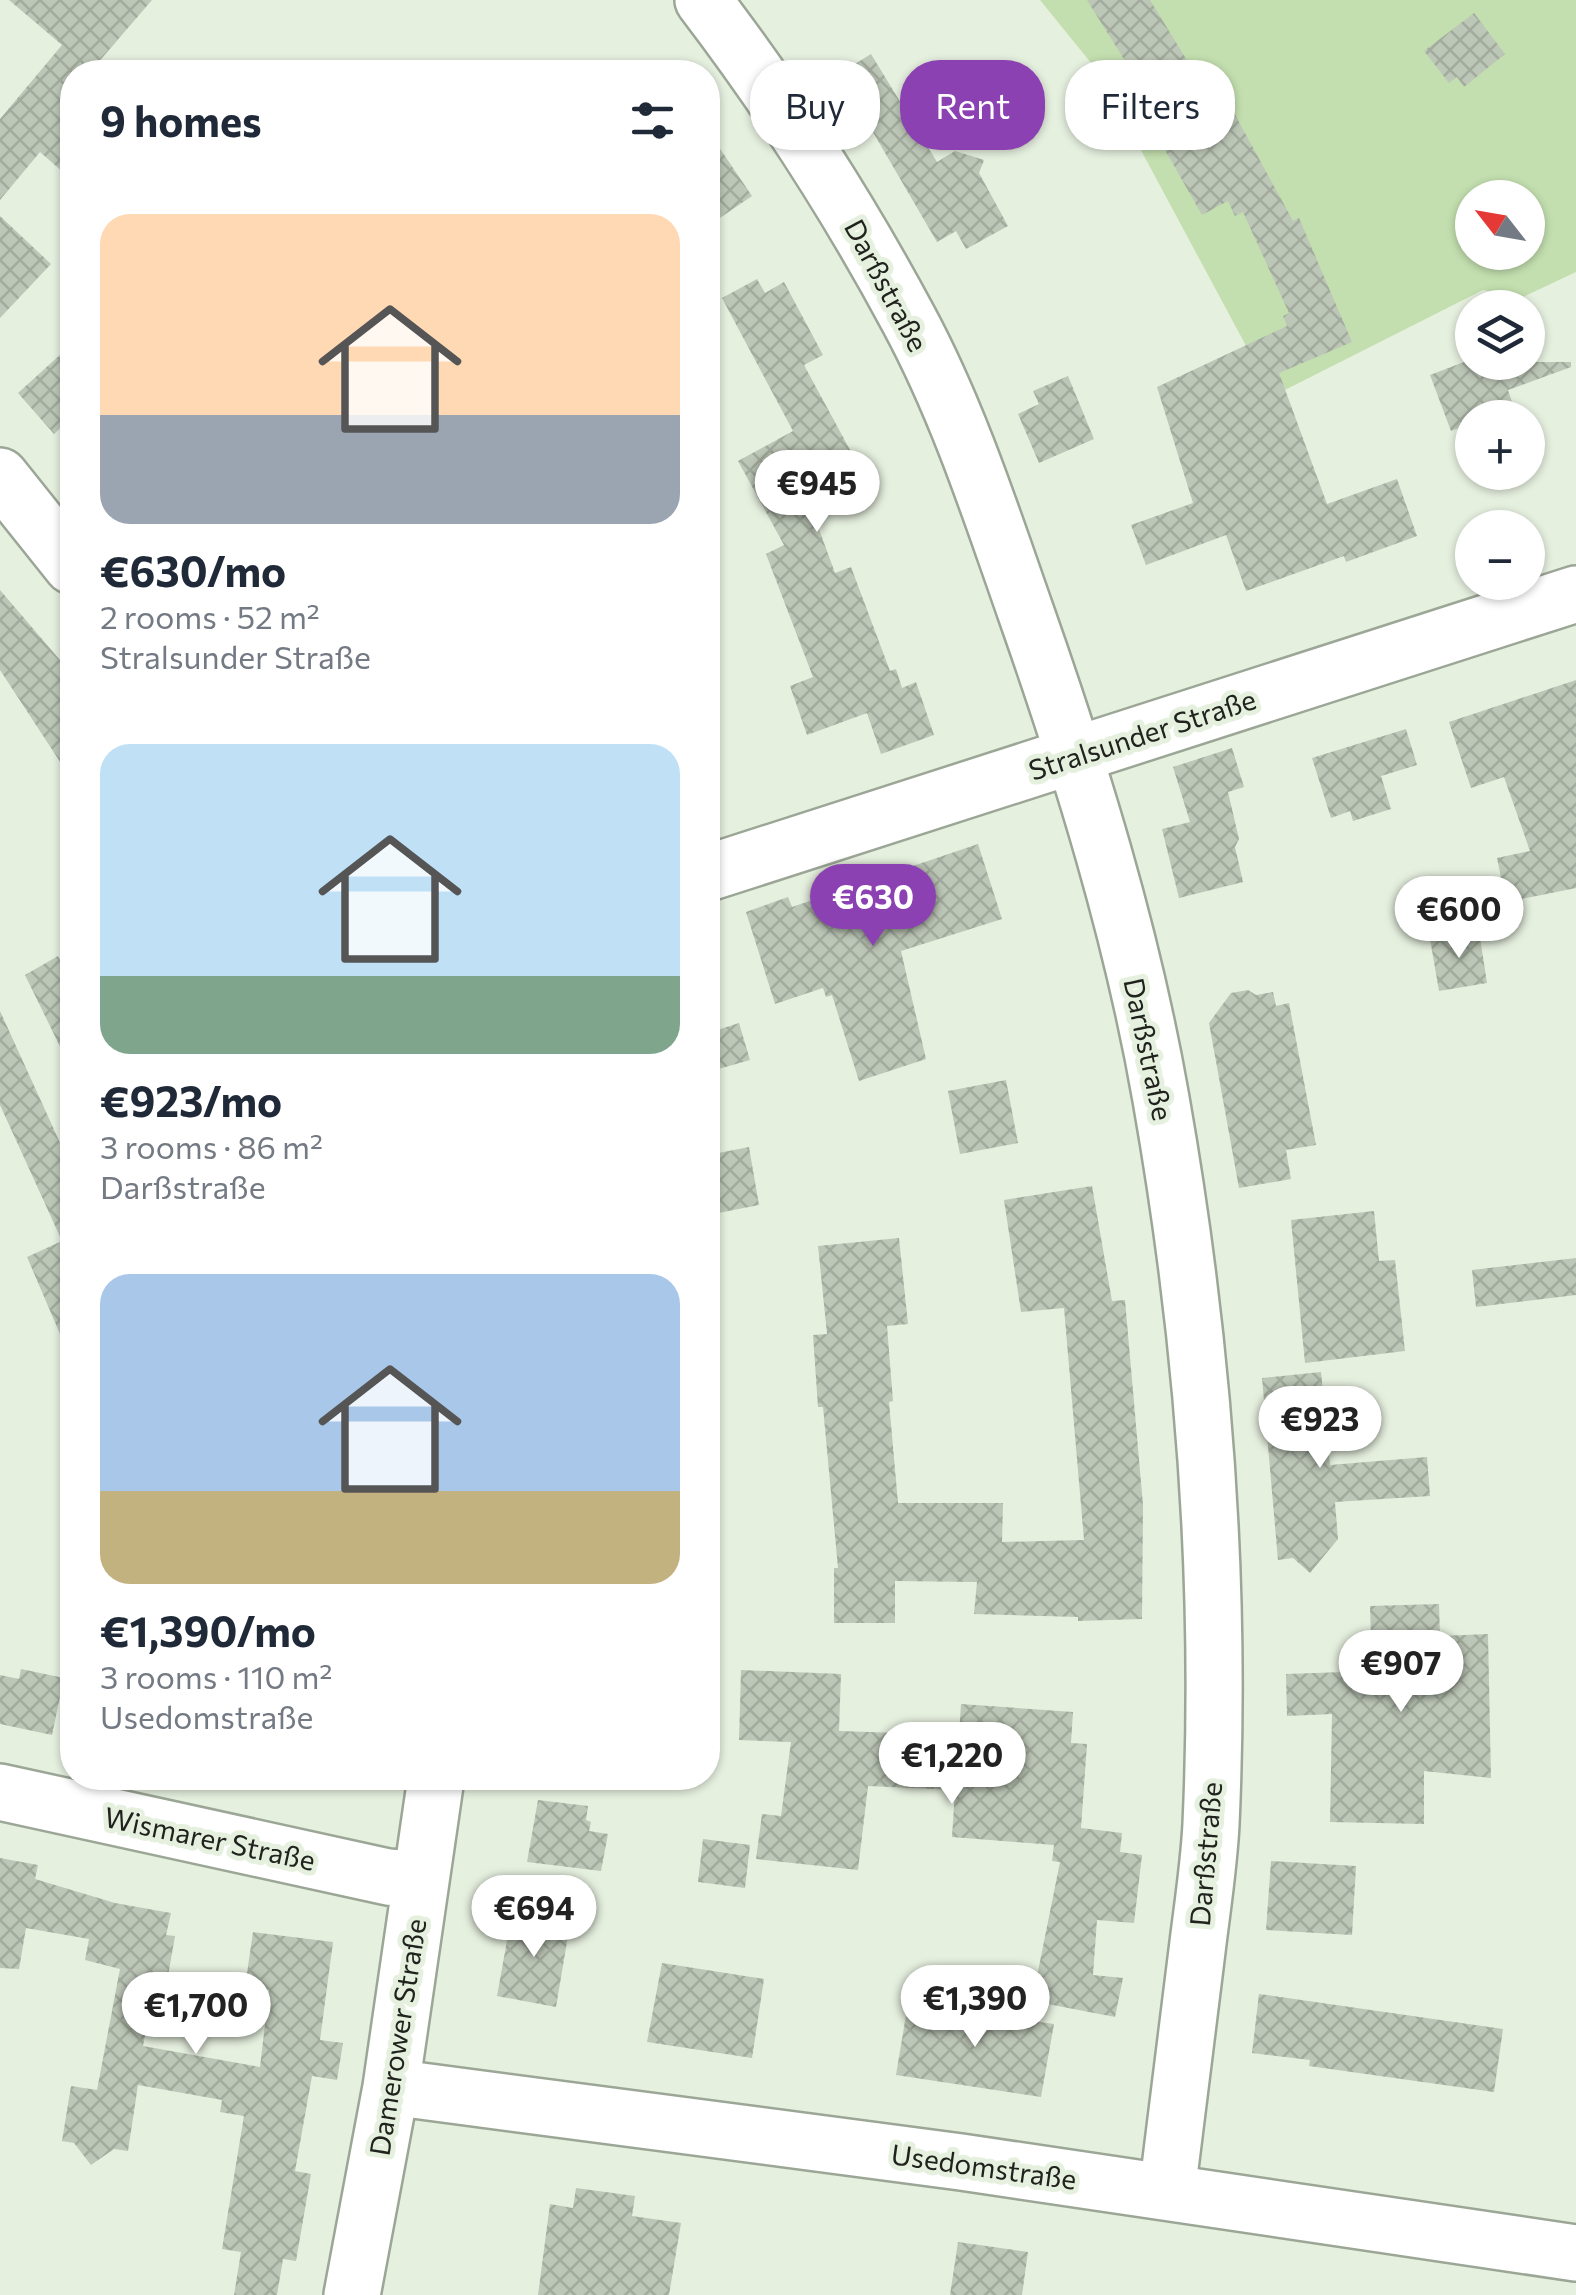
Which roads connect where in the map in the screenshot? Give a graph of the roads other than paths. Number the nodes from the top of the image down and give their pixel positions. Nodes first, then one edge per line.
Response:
1 (703, 0) edge
2 (0, 476) edge
3 (60, 551) edge
4 (1576, 594) edge
5 (1075, 756) junction
6 (720, 869) edge
7 (434, 1790) edge
8 (0, 1792) edge
9 (422, 1880) junction
10 (391, 2086) junction
11 (1167, 2192) junction
12 (1576, 2253) edge
13 (352, 2295) edge

1 - 5 street, Darßstraße
2 - 3 street
4 - 5 street, Stralsunder Straße
5 - 6 street, Stralsunder Straße
5 - 11 street, Darßstraße
7 - 9 street, Damerower Straße
8 - 9 street, Wismarer Straße
9 - 10 street, Damerower Straße
10 - 11 street, Usedomstraße
10 - 13 street, Damerower Straße
11 - 12 street, Usedomstraße

